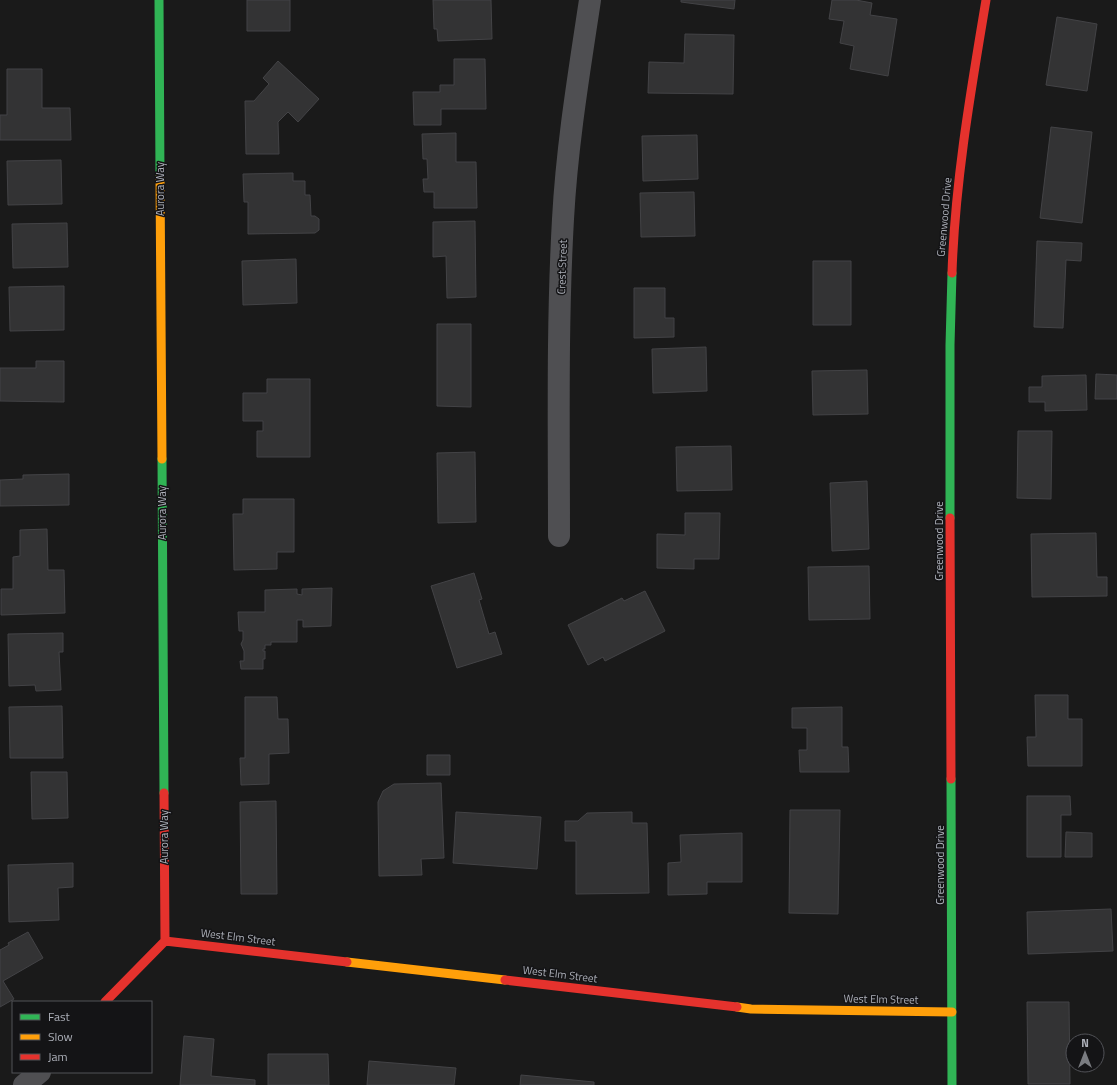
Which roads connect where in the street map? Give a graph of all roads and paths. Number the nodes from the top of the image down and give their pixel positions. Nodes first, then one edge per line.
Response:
1 (159, 0) edge
2 (590, 0) edge
3 (986, 0) edge
4 (560, 536) dead end
5 (165, 941) junction
6 (106, 1001) edge
7 (952, 1012) junction
8 (39, 1073) edge
9 (24, 1085) edge
10 (952, 1085) edge

1 - 5 street, Aurora Way
2 - 4 street, Crest Street
3 - 7 street, Greenwood Drive
5 - 6 street
5 - 7 street, West Elm Street
7 - 10 street, Greenwood Drive
8 - 9 street

